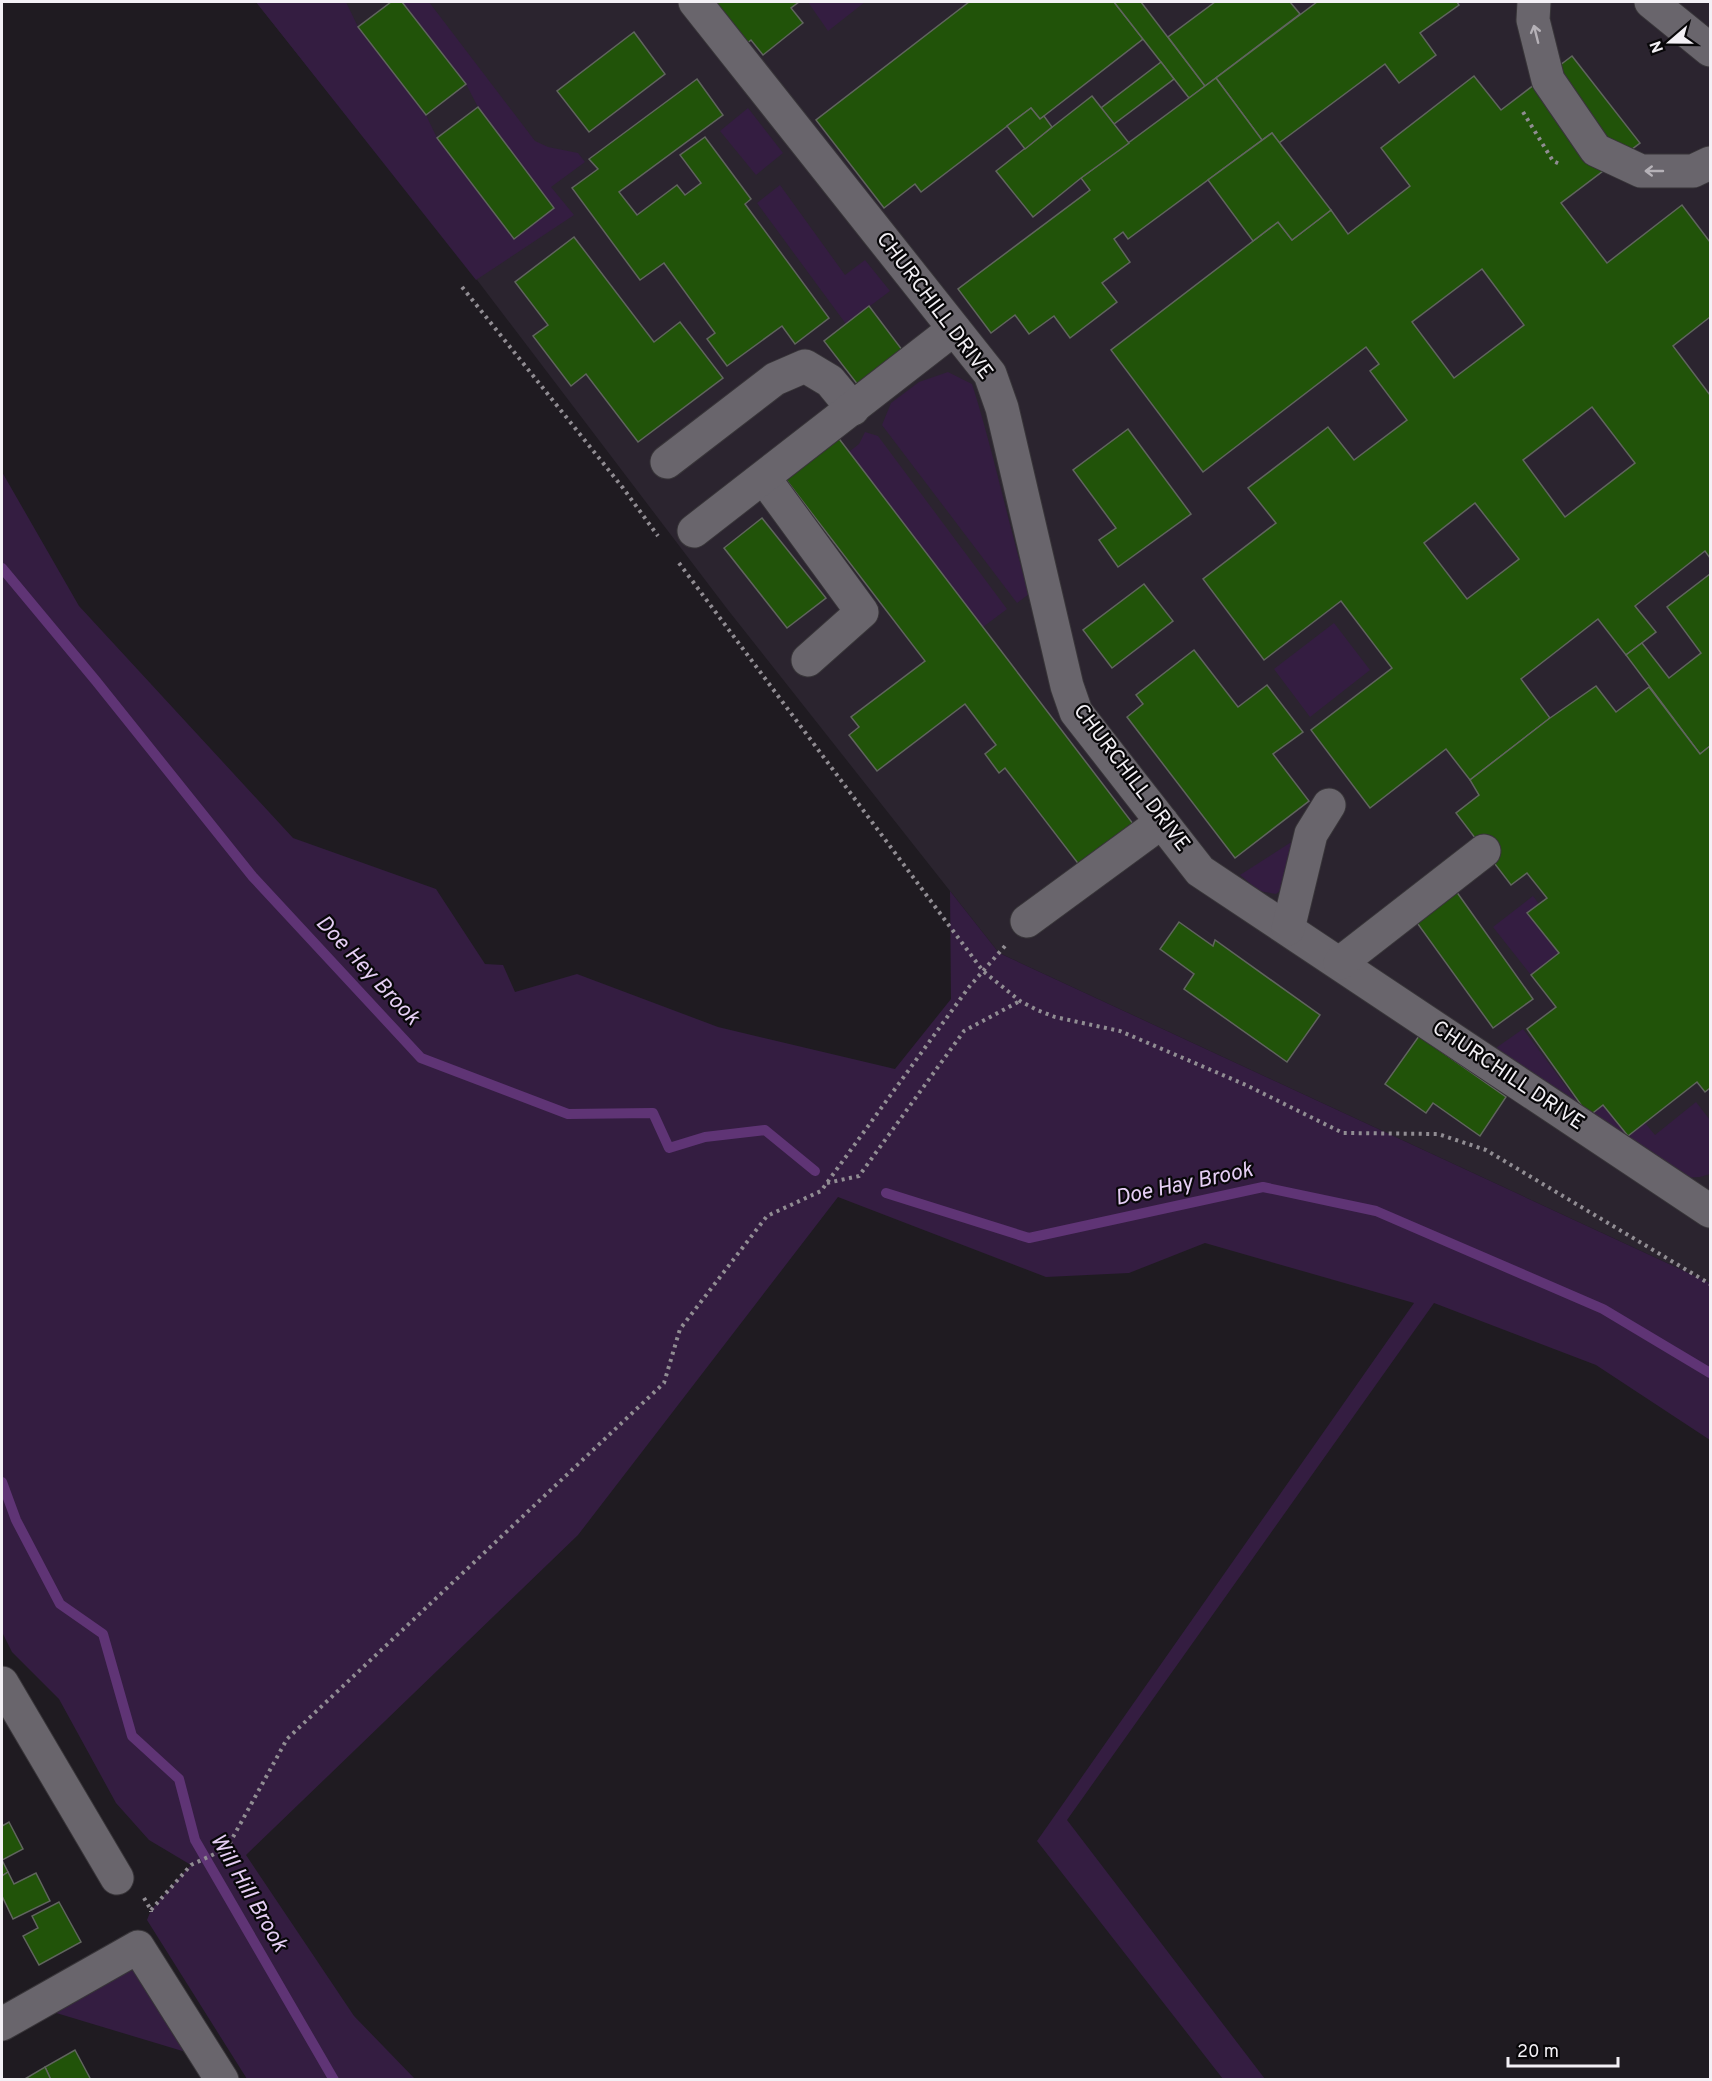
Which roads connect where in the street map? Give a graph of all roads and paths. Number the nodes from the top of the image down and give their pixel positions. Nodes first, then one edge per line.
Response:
1 (695, 2) edge
2 (1534, 2) edge
3 (1651, 2) edge
4 (1710, 50) edge
5 (1710, 163) edge
6 (462, 287) dead end
7 (954, 329) junction
8 (853, 408) junction
9 (667, 462) dead end
10 (764, 478) junction
11 (694, 531) dead end
12 (665, 545) dead end
13 (672, 555) dead end
14 (808, 660) dead end
15 (1329, 805) dead end
16 (1162, 822) junction
17 (1484, 850) dead end
18 (1027, 921) dead end
19 (1288, 929) junction
20 (1340, 963) junction
21 (983, 971) junction
22 (1020, 1001) junction
23 (826, 1184) junction
24 (1708, 1205) edge
25 (1710, 1284) edge
26 (2, 1683) edge
27 (117, 1878) dead end
28 (152, 1910) dead end
29 (2, 2024) edge
30 (222, 2079) edge

1 - 7 street, CHURCHILL DRIVE
5 -> 2 street
3 - 4 street
6 - 12 path
7 - 8 street
7 - 16 street, CHURCHILL DRIVE
8 - 9 street
8 - 10 street
10 - 11 street
10 - 14 street
13 - 21 path
15 - 19 street
16 - 18 street
16 - 19 street, CHURCHILL DRIVE
17 - 20 street
19 - 20 street, CHURCHILL DRIVE
20 - 24 street, CHURCHILL DRIVE
21 - 22 path
21 - 23 path
22 - 23 path
22 - 25 path
23 - 28 path
26 - 27 street
29 - 30 street

